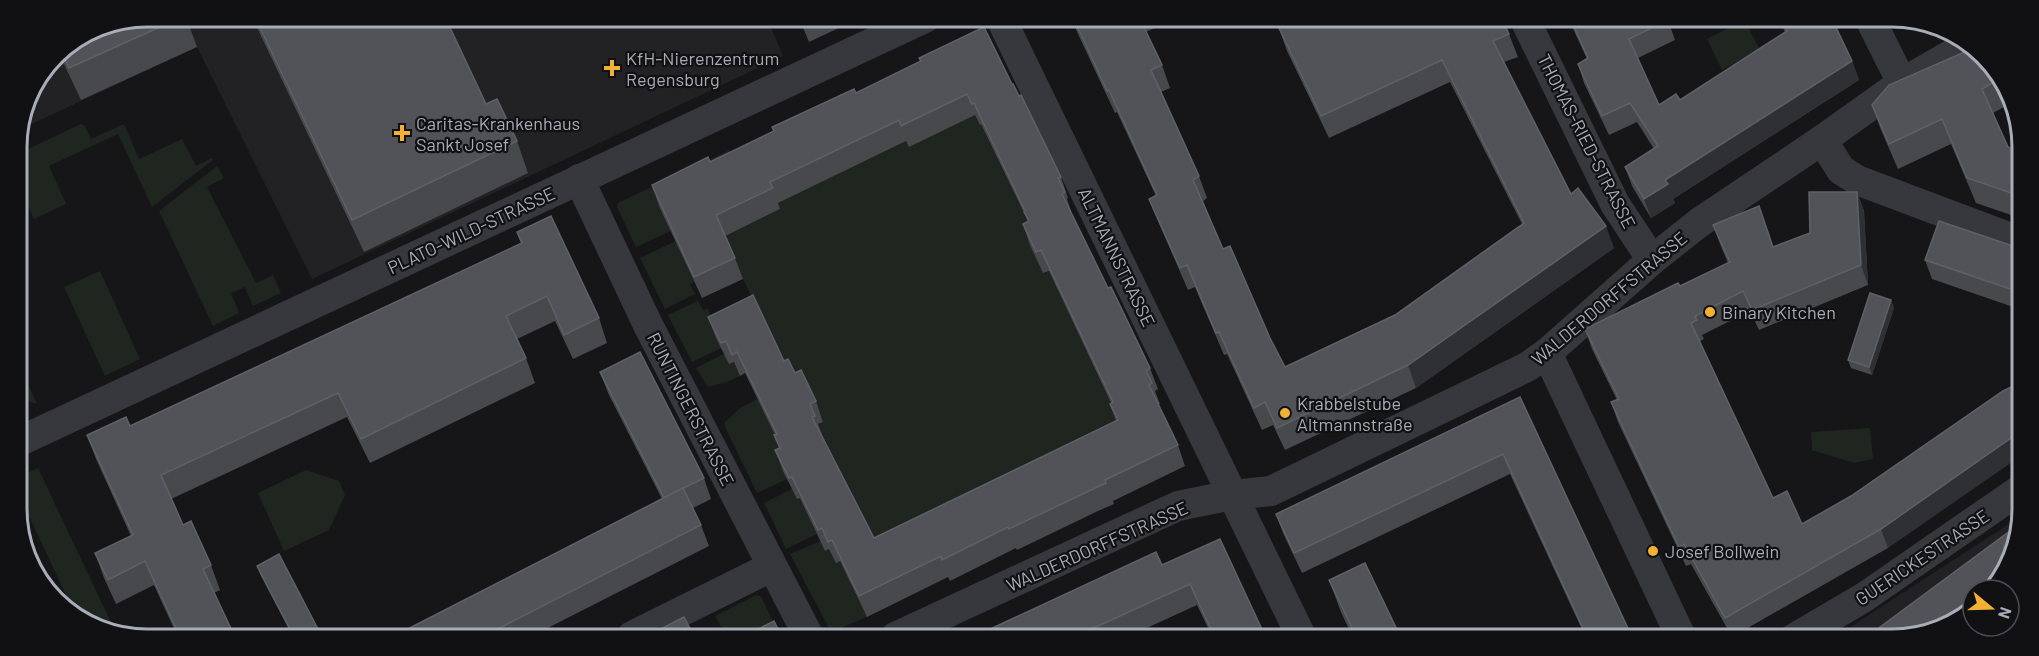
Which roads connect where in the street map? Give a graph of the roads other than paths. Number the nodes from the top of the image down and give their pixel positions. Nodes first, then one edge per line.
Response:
1 (906, 27) edge
2 (1005, 27) edge
3 (1529, 27) edge
4 (1874, 27) edge
5 (1961, 49) edge
6 (1902, 83) junction
7 (1822, 140) junction
8 (579, 179) junction
9 (2012, 238) edge
10 (1652, 260) junction
11 (1547, 353) junction
12 (27, 437) edge
13 (1232, 495) junction
14 (2012, 495) edge
15 (771, 567) junction
16 (646, 629) edge
17 (804, 629) edge
18 (912, 629) edge
19 (1298, 629) edge
20 (1677, 629) edge
21 (1815, 629) edge

1 - 8 street, PLATO-WILD-STRASSE
2 - 13 street, ALTMANNSTRASSE
3 - 10 street, THOMAS-RIED-STRASSE
4 - 6 street
5 - 6 street, WALDERDORFFSTRASSE
6 - 7 street, WALDERDORFFSTRASSE
7 - 9 street
7 - 10 street, WALDERDORFFSTRASSE
8 - 12 street, PLATO-WILD-STRASSE
8 - 15 street, RUNTINGERSTRASSE
10 - 11 street, WALDERDORFFSTRASSE
11 - 13 street, WALDERDORFFSTRASSE
11 - 20 street
13 - 18 street, WALDERDORFFSTRASSE
13 - 19 street, ALTMANNSTRASSE
14 - 21 street, GUERICKESTRASSE
15 - 16 street
15 - 17 street, RUNTINGERSTRASSE

